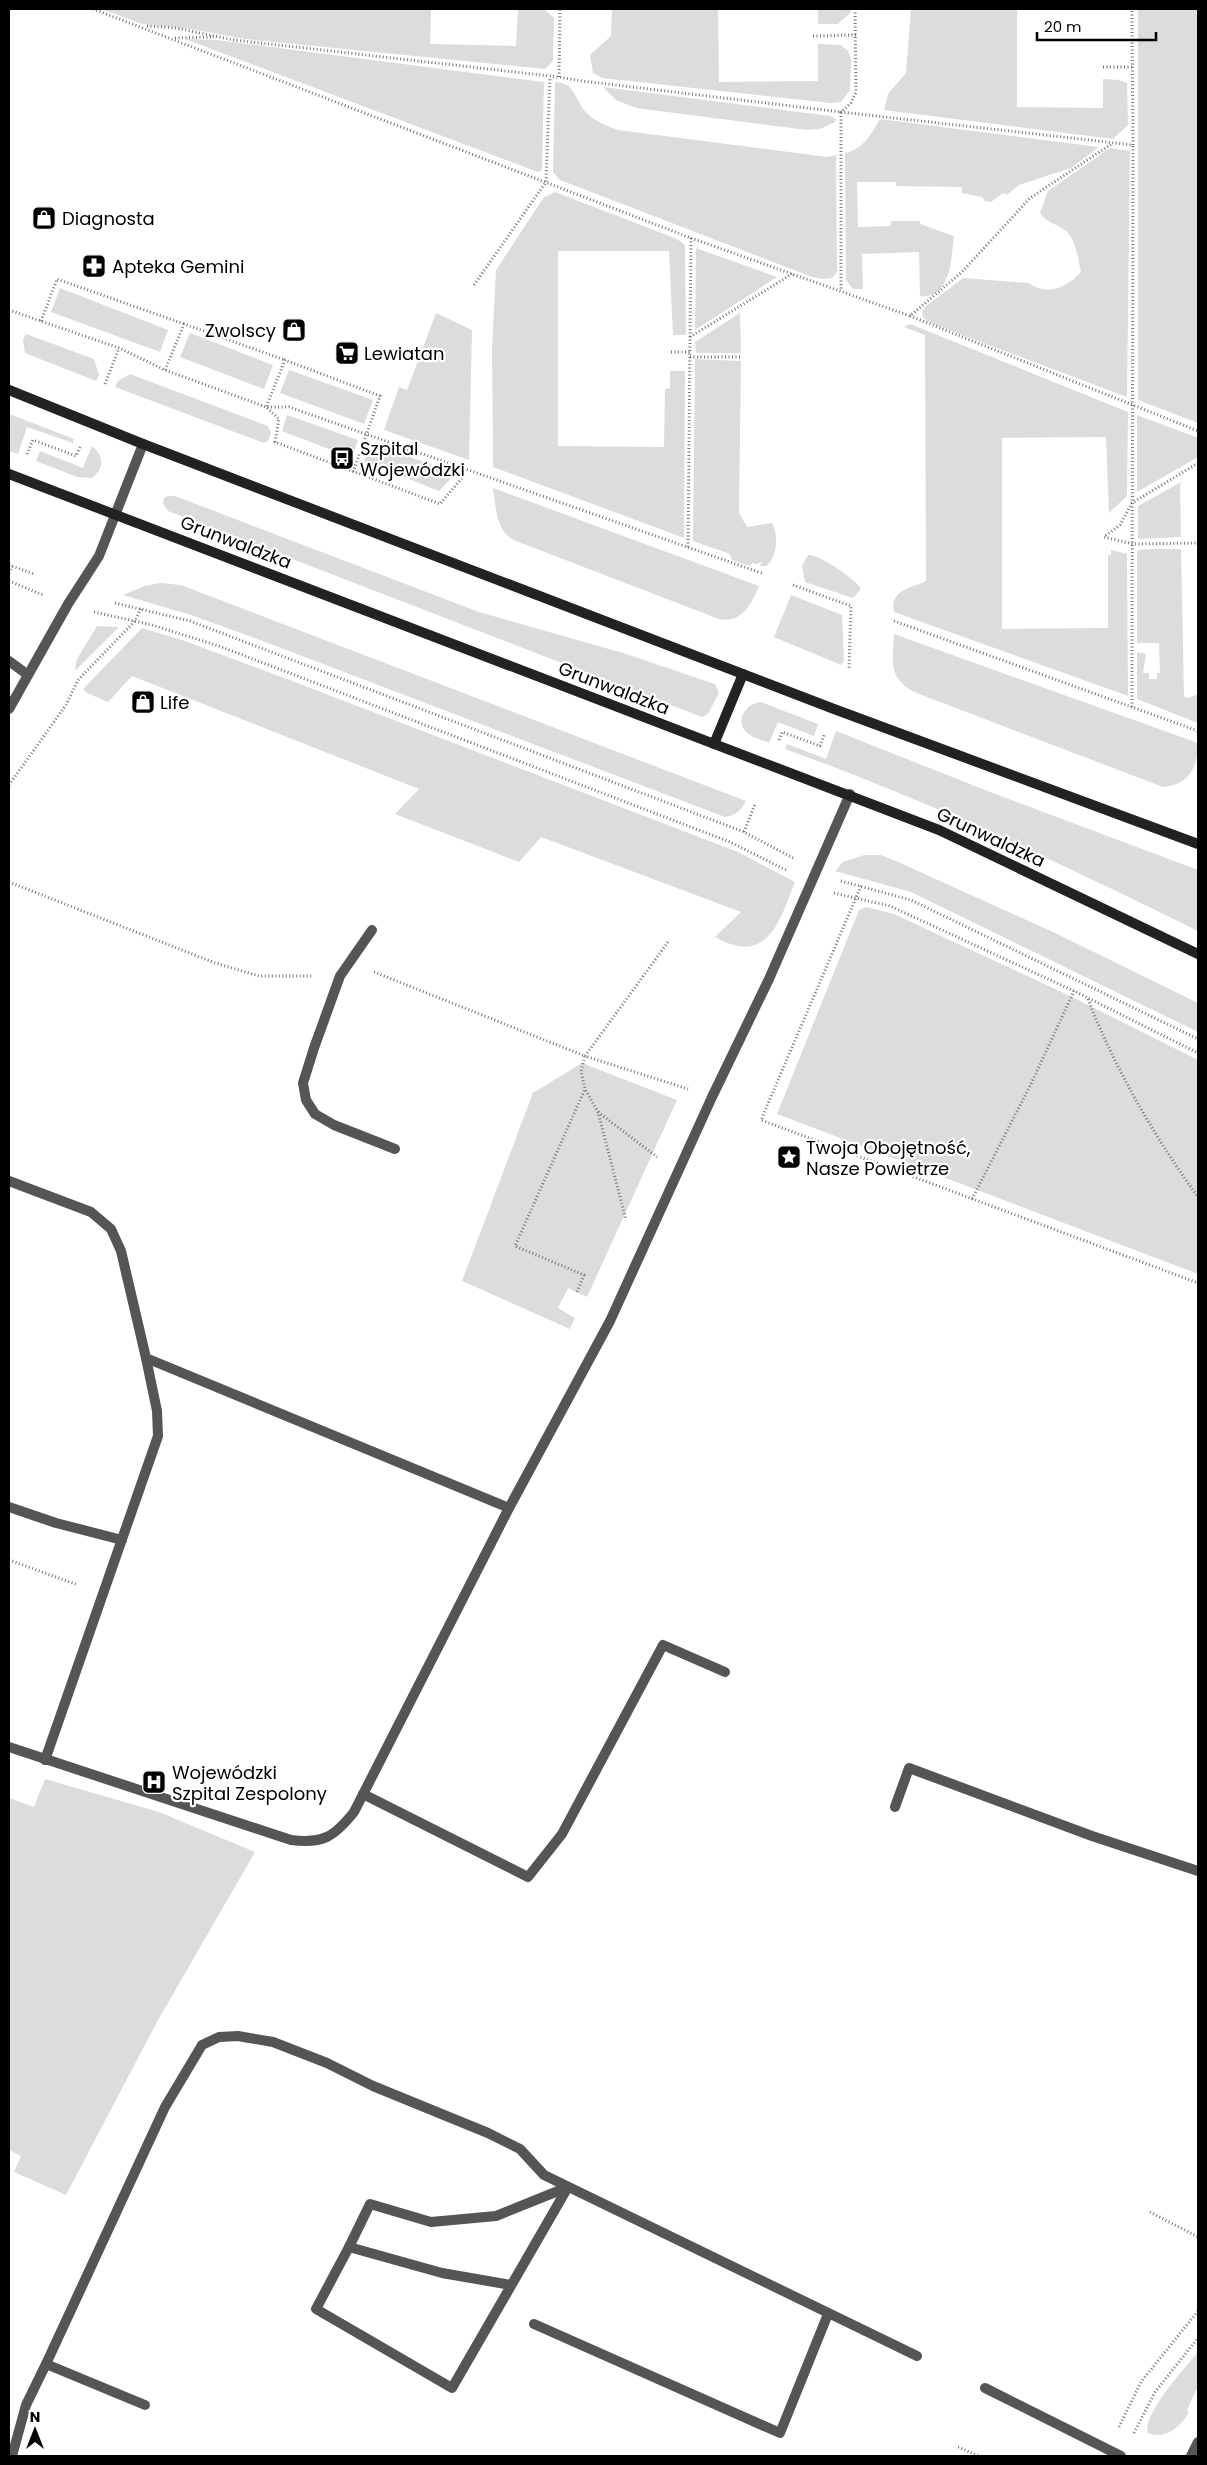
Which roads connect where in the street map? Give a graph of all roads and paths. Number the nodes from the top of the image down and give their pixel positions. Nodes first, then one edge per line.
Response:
1 (94, 9) edge
2 (560, 9) edge
3 (855, 9) edge
4 (1132, 9) edge
5 (142, 26) junction
6 (856, 35) junction
7 (813, 36) dead end
8 (175, 38) junction
9 (221, 38) junction
10 (1103, 67) dead end
11 (1132, 67) junction
12 (550, 76) junction
13 (560, 76) junction
14 (841, 112) junction
15 (1113, 143) junction
16 (1133, 145) junction
17 (546, 182) junction
18 (691, 238) junction
19 (792, 274) junction
20 (474, 285) dead end
21 (841, 291) junction
22 (9, 310) edge
23 (910, 316) junction
24 (41, 321) junction
25 (184, 324) junction
26 (690, 338) junction
27 (119, 348) junction
28 (671, 352) dead end
29 (690, 352) junction
30 (690, 357) junction
31 (740, 357) dead end
32 (285, 360) junction
33 (166, 370) junction
34 (105, 384) dead end
35 (9, 390) edge
36 (266, 407) junction
37 (1133, 407) junction
38 (1198, 431) edge
39 (367, 435) junction
40 (83, 442) dead end
41 (143, 444) junction
42 (25, 457) dead end
43 (1198, 463) edge
44 (465, 468) junction
45 (353, 472) junction
46 (9, 474) edge
47 (1132, 503) junction
48 (116, 514) junction
49 (1133, 544) junction
50 (1198, 544) edge
51 (688, 547) junction
52 (11, 566) edge
53 (9, 573) edge
54 (34, 574) dead end
55 (764, 574) dead end
56 (9, 581) edge
57 (793, 585) dead end
58 (32, 590) dead end
59 (115, 603) dead end
60 (141, 608) junction
61 (104, 615) dead end
62 (135, 620) junction
63 (894, 621) dead end
64 (9, 662) edge
65 (849, 670) dead end
66 (744, 674) junction
67 (28, 675) junction
68 (1132, 707) junction
69 (9, 709) edge
70 (827, 727) dead end
71 (1198, 731) edge
72 (714, 744) junction
73 (777, 746) dead end
74 (9, 785) edge
75 (850, 794) junction
76 (755, 804) dead end
77 (744, 832) junction
78 (1198, 844) edge
79 (817, 871) junction
80 (9, 882) edge
81 (811, 884) junction
82 (861, 886) junction
83 (856, 898) junction
84 (372, 930) dead end
85 (668, 942) dead end
86 (1198, 954) edge
87 (346, 965) junction
88 (340, 976) junction
89 (1074, 991) junction
90 (1088, 998) junction
91 (1198, 1039) edge
92 (1198, 1053) edge
93 (584, 1056) junction
94 (585, 1089) junction
95 (712, 1097) junction
96 (598, 1112) junction
97 (395, 1149) dead end
98 (679, 1173) junction
99 (9, 1181) edge
100 (1198, 1197) edge
101 (972, 1199) junction
102 (640, 1257) junction
103 (1198, 1283) edge
104 (577, 1292) dead end
105 (146, 1358) junction
106 (9, 1506) edge
107 (509, 1508) junction
108 (122, 1540) junction
109 (9, 1560) edge
110 (87, 1589) dead end
111 (725, 1672) dead end
112 (9, 1747) edge
113 (45, 1760) junction
114 (363, 1794) junction
115 (895, 1807) dead end
116 (1198, 1871) edge
117 (568, 2187) junction
118 (1150, 2212) dead end
119 (1198, 2237) edge
120 (349, 2247) junction
121 (511, 2285) junction
122 (1198, 2311) edge
123 (828, 2314) junction
124 (534, 2324) dead end
125 (1198, 2338) edge
126 (917, 2356) dead end
127 (46, 2364) junction
128 (985, 2388) dead end
129 (144, 2405) dead end
130 (1131, 2439) dead end
131 (1198, 2442) edge
132 (958, 2447) dead end
133 (1107, 2450) junction
134 (12, 2456) edge
135 (979, 2456) edge
136 (1121, 2456) edge
137 (1191, 2456) edge

1 - 5 path
2 - 13 path
3 - 6 path
4 - 11 path
5 - 8 path
5 - 9 path
6 - 7 path
6 - 14 path
8 - 9 path
8 - 17 path
9 - 12 path
10 - 11 path
11 - 16 path
12 - 13 path
12 - 17 path
13 - 14 path
14 - 15 path
14 - 21 path
15 - 16 path
15 - 23 path
16 - 37 path
17 - 18 path
17 - 20 path
18 - 19 path
18 - 26 path
19 - 21 path
19 - 26 path
21 - 23 path
22 - 24 path
23 - 37 path
24 - 25 path
24 - 27 path
25 - 32 path
25 - 33 path
26 - 29 path
27 - 33 path
27 - 34 path
28 - 29 path
29 - 30 path
30 - 31 path
30 - 51 path
32 - 36 path
32 - 39 path
33 - 36 path
35 - 41 main road
36 - 39 path
36 - 45 path
37 - 38 path
37 - 47 path
39 - 44 path
39 - 45 path
40 - 42 path
41 - 48 street
41 - 66 main road
43 - 47 path
44 - 45 path
44 - 51 path
46 - 48 main road, Grunwaldzka
47 - 49 path
47 - 49 path
48 - 67 street
48 - 72 main road, Grunwaldzka
49 - 50 path
49 - 68 path
51 - 55 path
52 - 53 path
52 - 54 path
56 - 58 path
57 - 65 path
59 - 60 path
60 - 62 path
60 - 77 path
61 - 62 path
62 - 74 path
62 - 81 path
63 - 68 path
64 - 67 street
66 - 72 main road
66 - 78 main road
67 - 69 street
68 - 71 path
70 - 73 path
72 - 75 main road, Grunwaldzka
75 - 79 street
75 - 86 main road, Grunwaldzka
76 - 77 path
77 - 79 path
79 - 81 street
79 - 82 path
80 - 88 path
81 - 83 path
81 - 95 street
82 - 83 path
82 - 91 path
83 - 89 path
83 - 101 path
84 - 87 street
85 - 93 path
87 - 88 street
87 - 93 path
88 - 97 street
89 - 90 path
89 - 101 path
90 - 92 path
90 - 100 path
93 - 94 path
93 - 95 path
94 - 96 path
94 - 104 path
95 - 98 street
96 - 98 path
96 - 102 path
98 - 102 street
99 - 105 street
101 - 103 path
102 - 107 street
105 - 107 street
105 - 108 street
106 - 108 street
107 - 114 street
108 - 113 street
109 - 110 path
111 - 114 street
112 - 113 street
113 - 114 street
115 - 116 street
117 - 120 street
117 - 121 street
117 - 123 street
117 - 127 street
118 - 119 path
120 - 121 street
120 - 121 street
122 - 133 path
123 - 124 street
123 - 126 street
125 - 130 path
127 - 129 street
127 - 134 street
128 - 133 street
131 - 137 street
132 - 135 path
133 - 136 street

